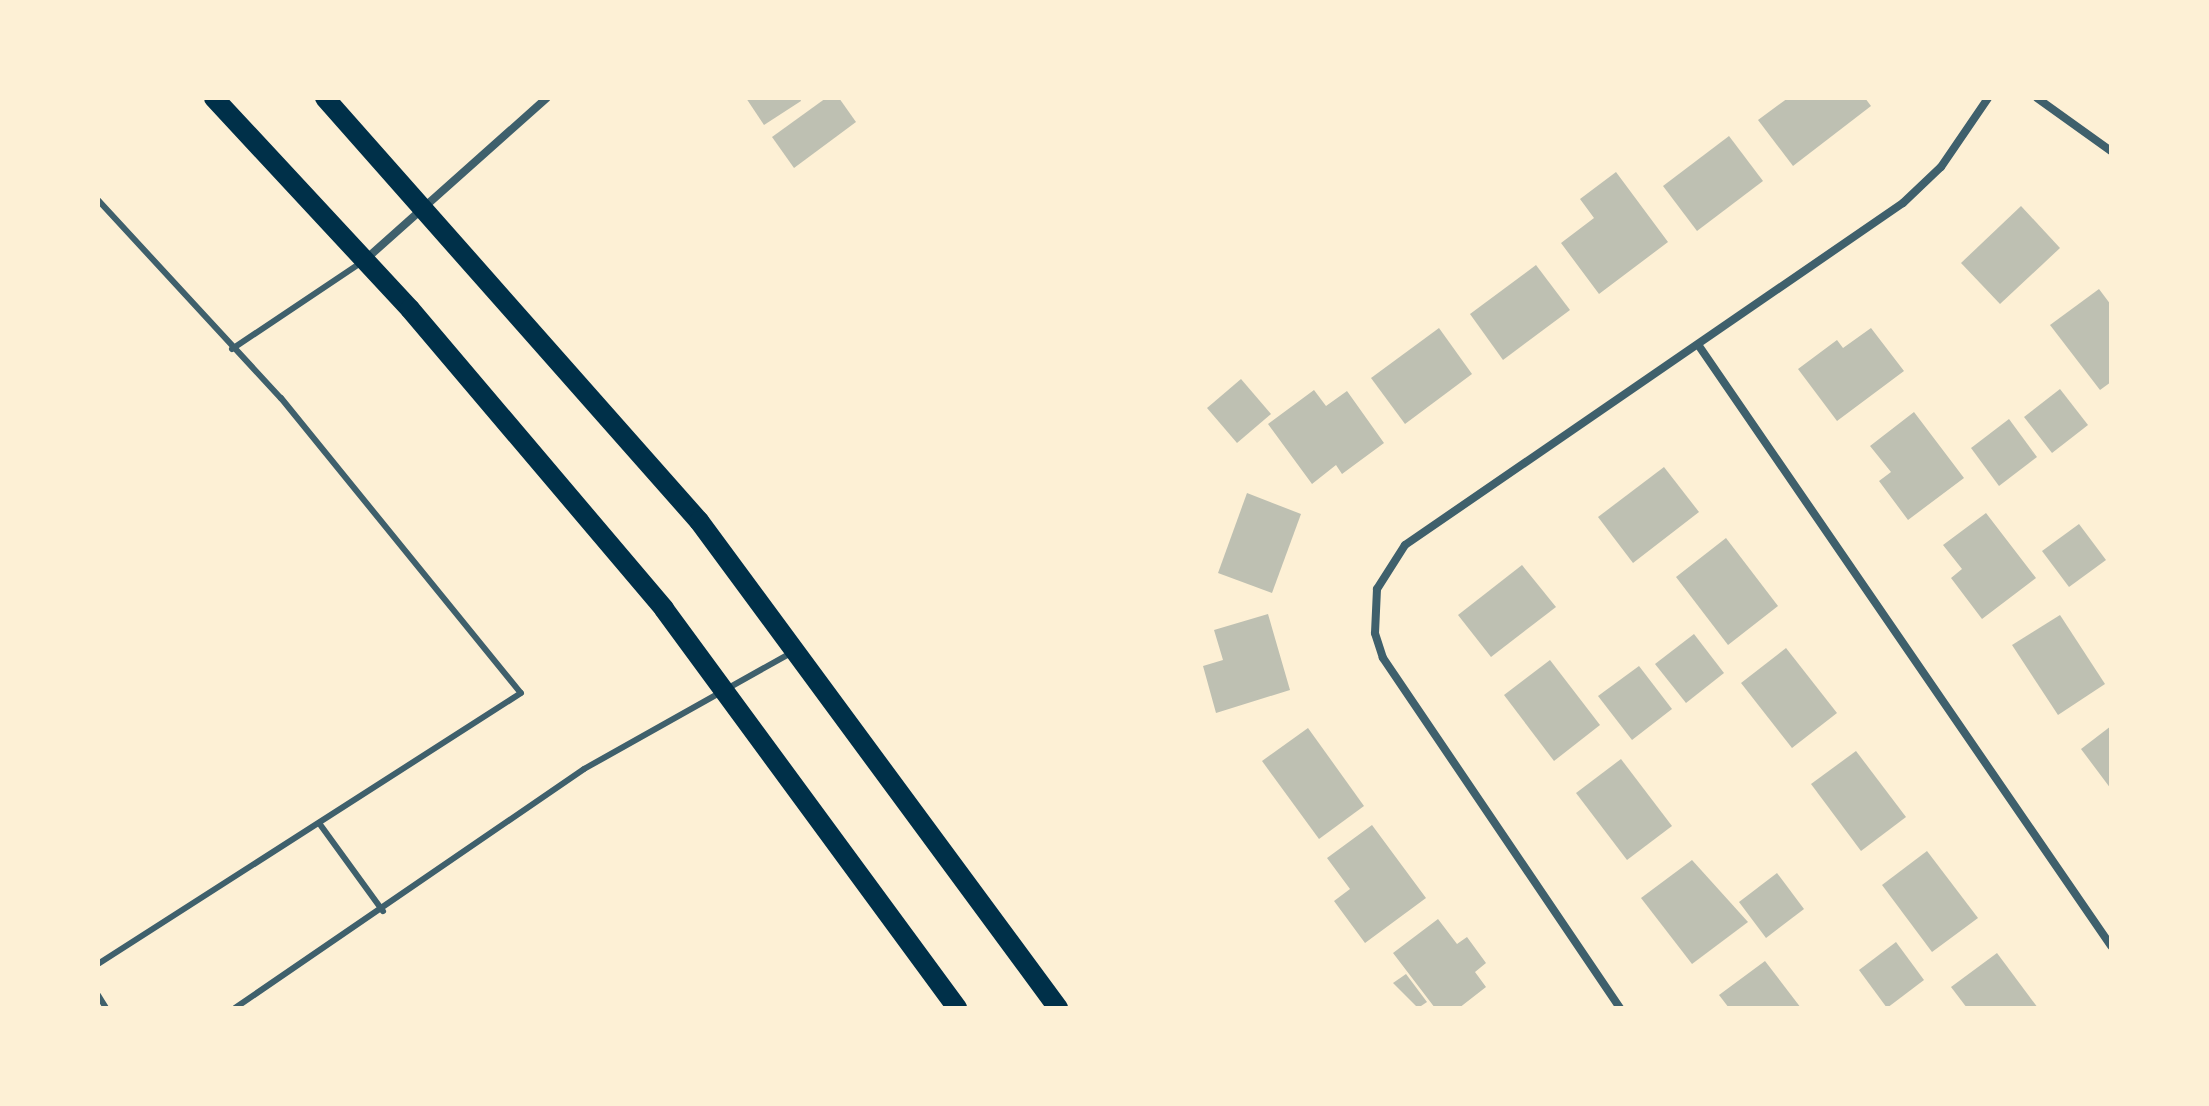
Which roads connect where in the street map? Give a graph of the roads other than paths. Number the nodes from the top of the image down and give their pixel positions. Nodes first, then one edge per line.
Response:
1 (214, 98) edge
2 (325, 98) edge
3 (547, 98) edge
4 (1988, 98) edge
5 (2037, 98) edge
6 (2111, 151) edge
7 (98, 200) edge
8 (425, 207) junction
9 (365, 260) junction
10 (1699, 346) junction
11 (232, 349) junction
12 (797, 649) junction
13 (728, 692) junction
14 (319, 823) junction
15 (383, 911) junction
16 (2111, 946) edge
17 (98, 964) edge
18 (98, 995) edge
19 (106, 1008) edge
20 (235, 1008) edge
21 (957, 1008) edge
22 (1058, 1008) edge
23 (1620, 1008) edge

1 - 9 main road
2 - 8 main road
3 - 8 street
4 - 10 street
5 - 6 street
7 - 11 lane
8 - 9 street
8 - 12 main road
9 - 11 lane
9 - 13 main road
10 - 16 street
10 - 23 street
11 - 14 lane
12 - 13 lane
12 - 22 main road
13 - 15 lane
13 - 21 main road
14 - 15 lane
14 - 17 lane
15 - 20 lane
18 - 19 lane

